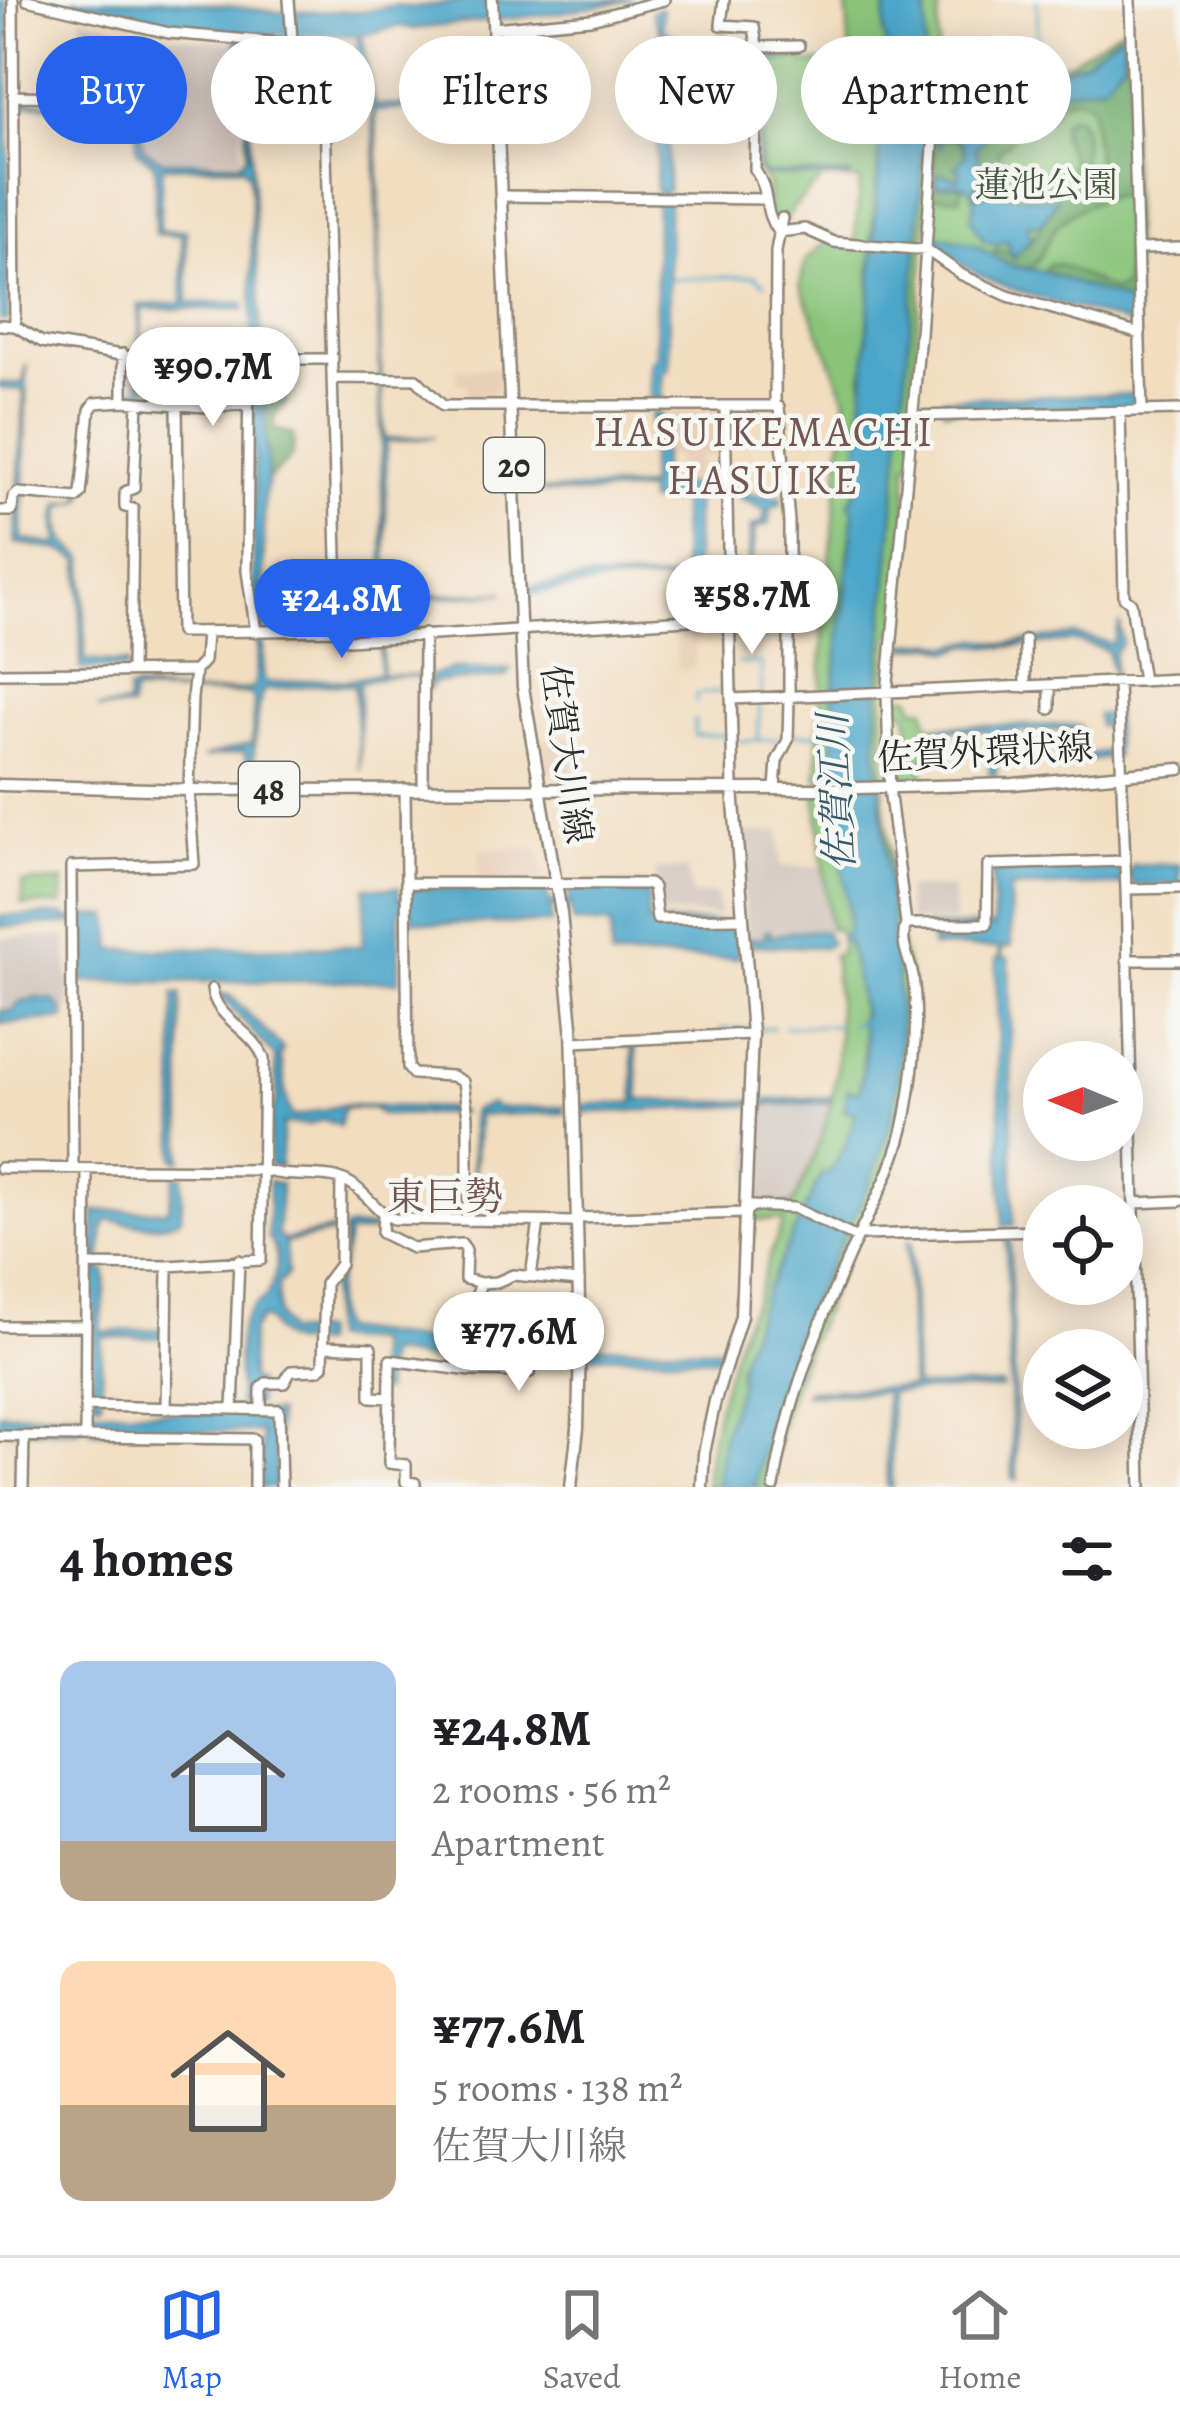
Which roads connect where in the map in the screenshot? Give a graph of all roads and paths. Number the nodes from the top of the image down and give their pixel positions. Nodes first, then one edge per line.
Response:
1 (13, 0) edge
2 (27, 0) edge
3 (491, 0) edge
4 (664, 0) edge
5 (724, 0) edge
6 (1130, 0) edge
7 (289, 1) edge
8 (530, 24) junction
9 (493, 28) junction
10 (293, 36) edge
11 (493, 36) edge
12 (506, 36) edge
13 (755, 36) edge
14 (211, 37) edge
15 (799, 46) dead end
16 (777, 47) edge
17 (13, 96) junction
18 (36, 96) edge
19 (326, 144) edge
20 (498, 144) edge
21 (755, 144) edge
22 (933, 144) edge
23 (501, 196) junction
24 (766, 199) junction
25 (782, 218) dead end
26 (778, 232) junction
27 (1180, 248) edge
28 (1137, 249) junction
29 (925, 250) junction
30 (0, 325) edge
31 (15, 326) junction
32 (1140, 334) junction
33 (122, 354) junction
34 (254, 359) junction
35 (333, 359) junction
36 (334, 379) junction
37 (123, 400) junction
38 (138, 403) junction
39 (249, 404) junction
40 (177, 405) junction
41 (511, 406) junction
42 (776, 406) junction
43 (725, 407) junction
44 (1180, 410) edge
45 (1142, 411) junction
46 (1120, 412) junction
47 (914, 416) junction
48 (0, 511) edge
49 (789, 614) junction
50 (728, 617) junction
51 (520, 628) junction
52 (339, 630) junction
53 (260, 632) junction
54 (206, 633) junction
55 (424, 634) junction
56 (1025, 643) dead end
57 (131, 671) junction
58 (195, 671) junction
59 (0, 673) edge
60 (1180, 679) edge
61 (1143, 681) junction
62 (1115, 683) junction
63 (1025, 687) junction
64 (1050, 687) junction
65 (886, 694) junction
66 (789, 698) junction
67 (732, 699) junction
68 (1050, 709) dead end
69 (1180, 770) edge
70 (1121, 774) junction
71 (0, 785) edge
72 (888, 788) junction
73 (405, 789) junction
74 (423, 789) junction
75 (538, 789) junction
76 (733, 789) junction
77 (775, 789) junction
78 (189, 790) junction
79 (1125, 875) junction
80 (406, 883) junction
81 (556, 884) junction
82 (1180, 888) edge
83 (741, 917) junction
84 (906, 924) junction
85 (1127, 960) junction
86 (1180, 960) edge
87 (212, 989) dead end
88 (752, 1034) junction
89 (572, 1042) junction
90 (0, 1168) edge
91 (73, 1168) junction
92 (87, 1169) junction
93 (264, 1170) junction
94 (341, 1178) junction
95 (1134, 1185) edge
96 (1180, 1201) edge
97 (1143, 1203) edge
98 (383, 1215) junction
99 (743, 1219) junction
100 (577, 1220) junction
101 (468, 1221) junction
102 (539, 1222) junction
103 (1023, 1231) edge
104 (859, 1237) junction
105 (238, 1260) junction
106 (95, 1265) junction
107 (168, 1266) junction
108 (531, 1276) junction
109 (580, 1280) junction
110 (481, 1283) junction
111 (1137, 1305) edge
112 (0, 1326) edge
113 (86, 1326) junction
114 (325, 1346) junction
115 (580, 1360) junction
116 (457, 1369) junction
117 (389, 1398) junction
118 (166, 1409) junction
119 (233, 1409) junction
120 (261, 1409) junction
121 (86, 1410) junction
122 (85, 1433) junction
123 (0, 1436) edge
124 (24, 1436) junction
125 (23, 1487) edge
126 (254, 1487) edge
127 (281, 1487) edge
128 (415, 1487) edge
129 (571, 1487) edge
130 (702, 1487) edge
131 (774, 1487) edge
132 (1141, 1487) edge

1 - 17 street
2 - 14 street
3 - 9 main road, 20
4 - 8 street
5 - 13 street
6 - 28 street
7 - 10 street
8 - 9 street
8 - 12 street
9 - 11 main road, 佐賀大川線 / 20
15 - 16 street
17 - 18 street
17 - 31 street
19 - 35 street
20 - 23 main road, 佐賀大川線 / 20
21 - 24 street
22 - 29 street
23 - 24 street
23 - 41 main road, 佐賀大川線 / 20
24 - 26 street
25 - 26 street
26 - 29 street
26 - 42 street
27 - 28 street
28 - 32 street
29 - 32 street
29 - 47 street
30 - 31 street
31 - 33 street
32 - 45 street
33 - 34 street
33 - 37 street
34 - 35 street
34 - 39 street
35 - 36 street
36 - 41 street
36 - 52 street
37 - 38 street
37 - 48 street
38 - 40 street
38 - 57 street
39 - 40 street
39 - 53 street
40 - 54 street
41 - 43 street
41 - 51 main road, 佐賀大川線 / 20
42 - 43 street
42 - 49 street
43 - 50 street
44 - 45 street
45 - 46 street
46 - 47 street
46 - 61 street
47 - 65 street
49 - 50 street
49 - 66 street
50 - 51 street
50 - 67 street
51 - 55 street
51 - 75 main road, 佐賀大川線 / 20
52 - 53 street
52 - 55 street
53 - 54 street
54 - 58 street
55 - 74 street
56 - 63 street
57 - 58 street
57 - 59 street
58 - 78 street
60 - 61 street
61 - 62 street
62 - 64 street
62 - 70 street
63 - 64 street
63 - 65 street
64 - 68 street
65 - 66 street
65 - 72 street
66 - 67 street
66 - 77 street
67 - 76 street
69 - 70 main road, 佐賀外環状線 / 48
70 - 72 main road, 佐賀外環状線 / 48
70 - 79 street
71 - 78 main road, 佐賀外環状線 / 48
72 - 77 main road, 佐賀外環状線 / 48
72 - 84 street
73 - 74 main road, 佐賀外環状線 / 48
73 - 78 main road, 佐賀外環状線 / 48
73 - 80 street
74 - 75 main road, 佐賀外環状線 / 48
75 - 76 main road, 佐賀外環状線 / 48
75 - 81 main road, 佐賀大川線 / 20
76 - 77 main road, 佐賀外環状線 / 48
76 - 83 main road
78 - 91 street
79 - 82 street
79 - 84 street
79 - 85 street
80 - 81 street
80 - 101 street
81 - 83 street
81 - 89 main road, 佐賀大川線 / 20
83 - 88 main road
84 - 104 street
85 - 86 street
85 - 95 street
87 - 93 street
88 - 89 street
88 - 99 main road
89 - 100 main road, 佐賀大川線 / 20
90 - 91 street
91 - 92 street
92 - 93 street
92 - 106 street
93 - 94 street
93 - 105 street
94 - 98 street
94 - 114 street
96 - 97 street
98 - 101 street
98 - 110 street
99 - 100 street
99 - 104 street
99 - 130 main road
100 - 102 street
100 - 109 main road, 佐賀大川線 / 20
101 - 102 street
102 - 108 street
103 - 104 street
104 - 131 street
105 - 107 street
105 - 119 street
106 - 107 street
106 - 113 street
107 - 118 street
108 - 109 street
108 - 110 street
109 - 115 main road, 佐賀大川線 / 20
110 - 116 street
111 - 132 street
112 - 113 street
113 - 121 street
114 - 117 street
114 - 120 street
115 - 116 street
115 - 129 main road, 佐賀大川線 / 20
116 - 117 street
117 - 128 street
118 - 119 street
118 - 121 street
119 - 120 street
120 - 127 street
121 - 122 street
122 - 124 street
122 - 126 street
123 - 124 street
124 - 125 street

